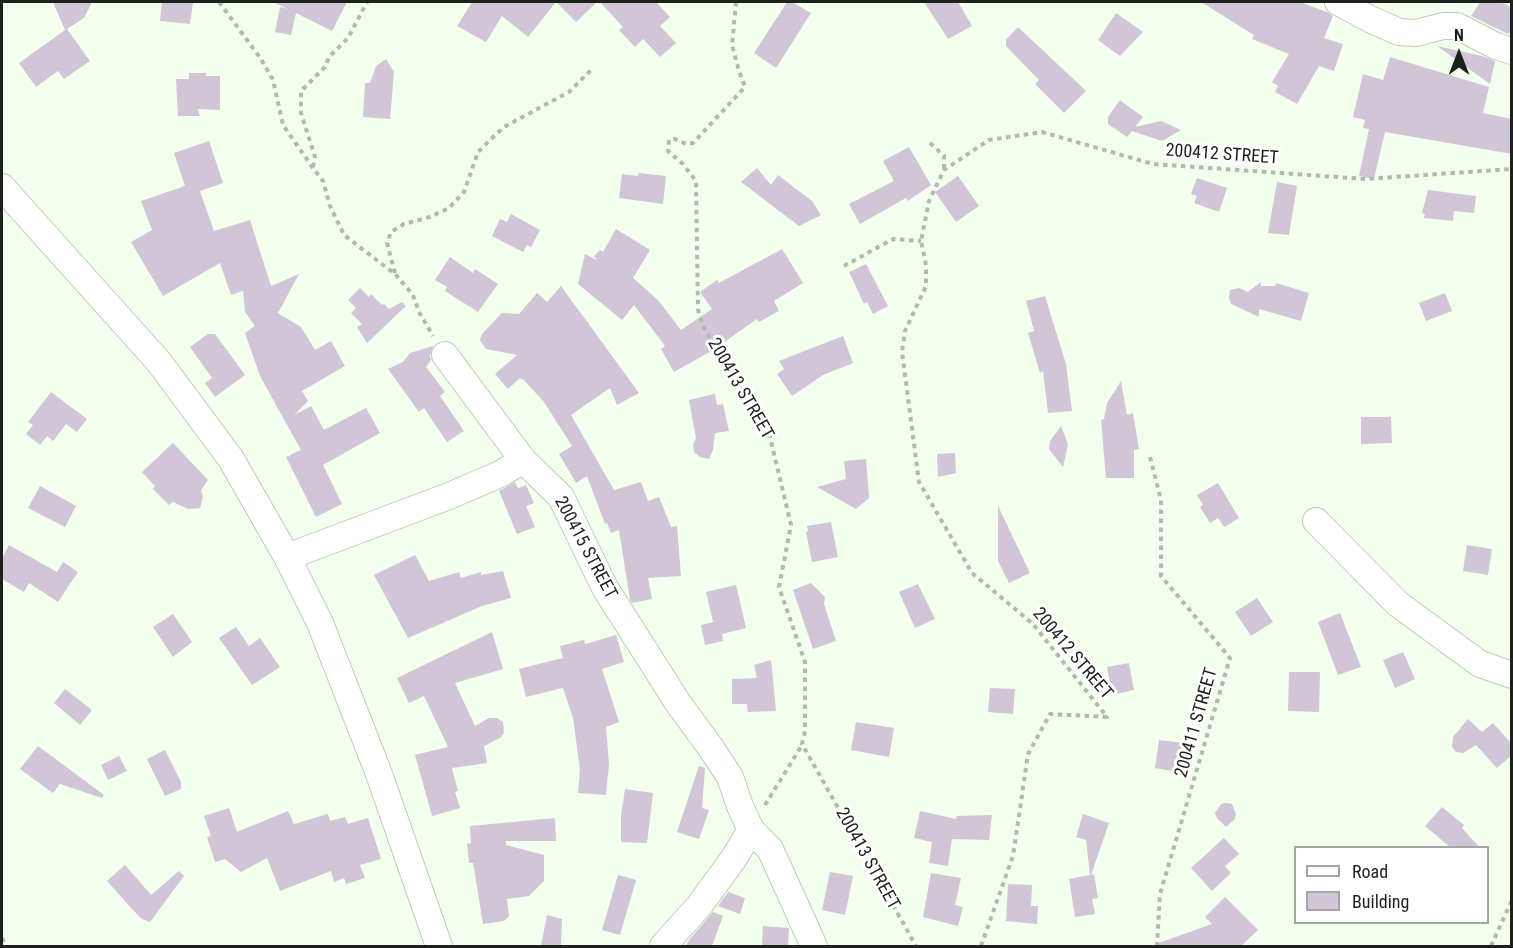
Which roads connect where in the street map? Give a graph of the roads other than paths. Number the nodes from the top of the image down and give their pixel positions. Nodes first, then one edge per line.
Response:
1 (1338, 2) edge
2 (1512, 51) edge
3 (2, 187) edge
4 (445, 355) road end
5 (523, 460) junction
6 (1316, 521) dead end
7 (287, 557) junction
8 (1512, 675) edge
9 (751, 830) junction
10 (439, 946) edge
11 (663, 946) edge
12 (814, 946) edge

1 - 2 street
3 - 7 street
4 - 5 street, 200415 STREET
5 - 7 street
5 - 9 street, 200415 STREET
6 - 8 street
7 - 10 street
9 - 11 street
9 - 12 street, 200415 STREET

